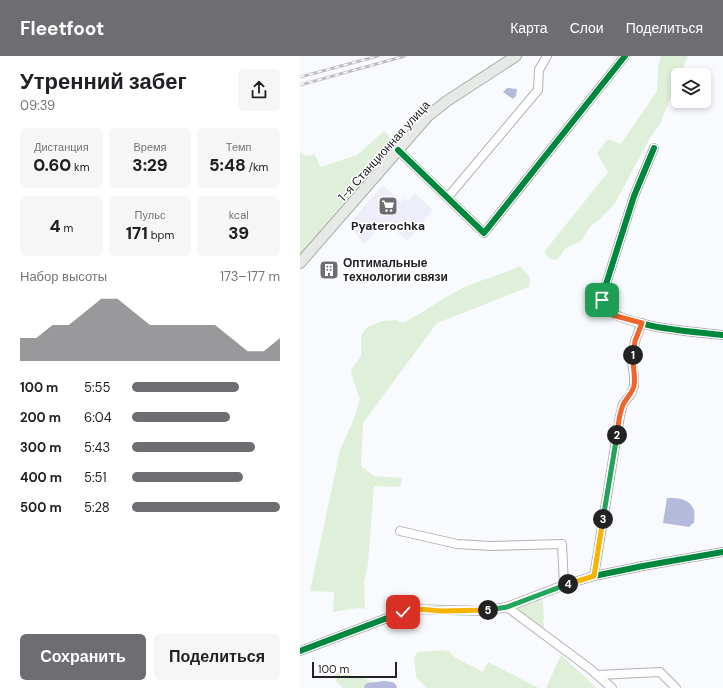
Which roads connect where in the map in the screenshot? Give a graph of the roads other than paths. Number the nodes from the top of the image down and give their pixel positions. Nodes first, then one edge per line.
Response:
1 (516, 56) edge
2 (547, 56) edge
3 (625, 56) edge
4 (654, 148) dead end
5 (398, 150) junction
6 (448, 197) junction
7 (300, 263) edge
8 (642, 323) junction
9 (723, 335) edge
10 (400, 531) dead end
11 (723, 552) edge
12 (594, 576) junction
13 (564, 585) junction
14 (507, 607) junction
15 (300, 651) edge
16 (598, 675) junction
17 (612, 688) edge
18 (676, 688) edge

1 - 5 main road, 1-я Станционная улица
2 - 6 street
3 - 6 street
4 - 8 street
5 - 6 street
5 - 7 main road, 1-я Станционная улица
8 - 9 street
8 - 12 street
10 - 13 street
11 - 12 street
12 - 13 street
13 - 14 street
14 - 15 street
14 - 16 street
16 - 17 street
16 - 18 street

